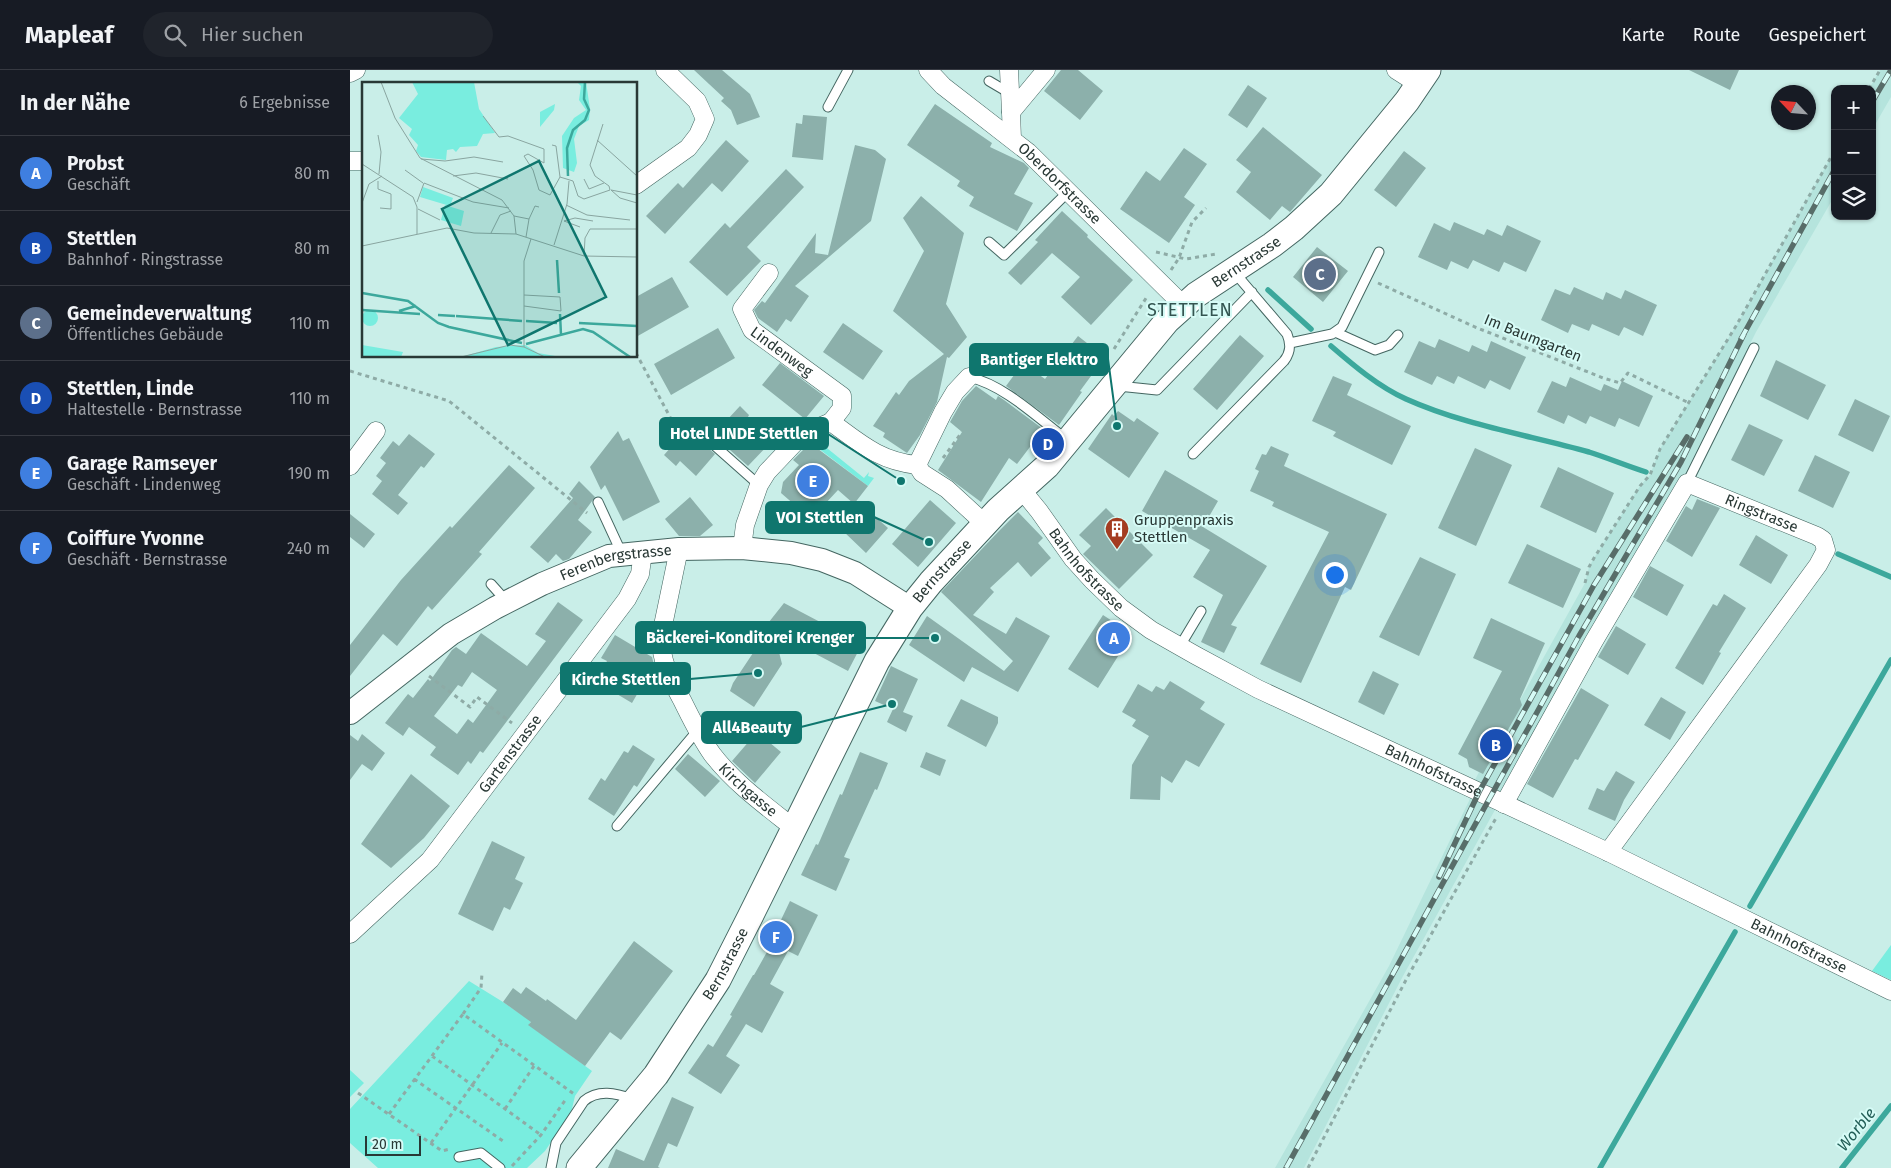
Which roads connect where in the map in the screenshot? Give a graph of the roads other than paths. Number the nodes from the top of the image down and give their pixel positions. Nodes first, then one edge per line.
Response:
1 (356, 70) edge
2 (665, 70) edge
3 (848, 70) edge
4 (928, 70) edge
5 (1010, 70) edge
6 (1046, 70) edge
7 (1396, 70) edge
8 (350, 74) edge
9 (1423, 77) edge
10 (990, 81) dead end
11 (1011, 103) junction
12 (828, 107) dead end
13 (1012, 139) junction
14 (638, 184) edge
15 (1069, 190) junction
16 (988, 242) dead end
17 (1379, 252) dead end
18 (1227, 261) junction
19 (769, 273) dead end
20 (1252, 292) junction
21 (1183, 305) junction
22 (1335, 332) junction
23 (1398, 335) dead end
24 (1290, 343) junction
25 (1754, 348) dead end
26 (969, 377) joint
27 (1113, 385) junction
28 (830, 422) junction
29 (697, 430) road end
30 (376, 432) dead end
31 (1068, 441) junction
32 (1193, 454) dead end
33 (917, 465) junction
34 (350, 466) edge
35 (1687, 483) junction
36 (759, 486) junction
37 (1021, 489) junction
38 (598, 502) dead end
39 (985, 524) junction
40 (742, 548) junction
41 (679, 549) junction
42 (633, 553) junction
43 (491, 584) dead end
44 (507, 602) junction
45 (910, 608) junction
46 (1201, 611) dead end
47 (1180, 646) junction
48 (350, 713) edge
49 (698, 730) junction
50 (1504, 804) junction
51 (617, 826) dead end
52 (795, 829) junction
53 (1608, 852) junction
54 (350, 934) edge
55 (1891, 992) edge
56 (635, 1100) junction
57 (459, 1157) road end
58 (500, 1168) edge
59 (551, 1168) edge
60 (579, 1168) edge

1 - 8 street
2 - 14 street
3 - 12 lane
4 - 13 street, Oberdorfstrasse
5 - 11 street
6 - 11 street
7 - 9 street
9 - 18 main road, Bernstrasse
10 - 11 lane
11 - 13 street
13 - 15 street, Oberdorfstrasse
15 - 16 lane
15 - 21 street, Oberdorfstrasse
17 - 22 lane
18 - 20 lane
18 - 21 main road, Bernstrasse
19 - 28 street, Lindenweg
20 - 24 lane
20 - 27 lane
21 - 27 main road, Bernstrasse
22 - 23 lane
22 - 24 lane
24 - 32 lane
25 - 35 lane
26 - 31 lane
26 - 33 street
27 - 31 main road, Bernstrasse
28 - 33 street
28 - 36 street
29 - 36 lane
30 - 34 street
31 - 37 main road, Bernstrasse
33 - 39 street
35 - 50 street
35 - 53 street, Ringstrasse
36 - 40 street
37 - 39 main road, Bernstrasse
37 - 47 street, Bahnhofstrasse
38 - 42 lane
39 - 45 main road, Bernstrasse
40 - 41 street, Ferenbergstrasse
40 - 45 street, Ferenbergstrasse
41 - 42 street, Ferenbergstrasse
41 - 49 street, Kirchgasse
42 - 44 street, Ferenbergstrasse
42 - 54 street, Gartenstrasse
43 - 44 lane
44 - 48 street, Ferenbergstrasse
45 - 52 main road, Bernstrasse
46 - 47 lane
47 - 50 street, Bahnhofstrasse
49 - 51 lane
49 - 52 street, Kirchgasse
50 - 53 street, Bahnhofstrasse
52 - 56 main road, Bernstrasse
53 - 55 street, Bahnhofstrasse
56 - 59 lane
56 - 60 main road, Bernstrasse
57 - 58 lane

